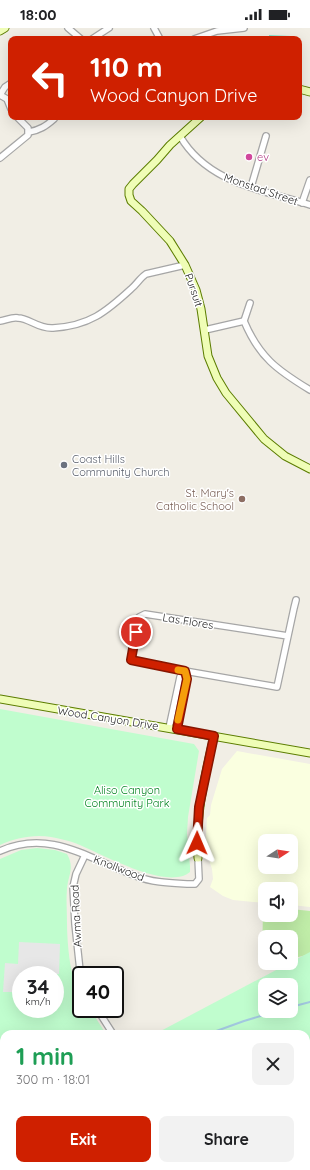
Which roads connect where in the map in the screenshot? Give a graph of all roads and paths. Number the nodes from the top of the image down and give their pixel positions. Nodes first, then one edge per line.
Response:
1 (5, 28) edge
2 (68, 28) edge
3 (108, 28) edge
4 (244, 28) edge
5 (208, 30) edge
6 (0, 31) edge
7 (77, 36) edge
8 (96, 36) edge
9 (199, 36) edge
10 (8, 85) edge
11 (0, 95) edge
12 (8, 102) edge
13 (20, 120) edge
14 (53, 120) edge
15 (198, 120) edge
16 (29, 132) junction
17 (180, 136) junction
18 (266, 136) dead end
19 (0, 158) edge
20 (310, 180) edge
21 (251, 187) junction
22 (302, 203) junction
23 (310, 205) edge
24 (185, 265) junction
25 (250, 302) dead end
26 (0, 321) edge
27 (244, 321) junction
28 (205, 330) junction
29 (310, 390) edge
30 (310, 469) edge
31 (296, 600) dead end
32 (288, 636) junction
33 (185, 671) junction
34 (0, 699) edge
35 (173, 729) junction
36 (214, 736) junction
37 (310, 753) edge
38 (0, 851) edge
39 (85, 855) junction
40 (198, 858) joint
41 (80, 966) edge
42 (103, 1018) edge
43 (110, 1030) edge

1 - 6 street
2 - 7 street
3 - 8 street
4 - 5 street
5 - 9 street
10 - 11 street
11 - 12 street
13 - 16 street
14 - 16 street
15 - 17 street, Pursuit
16 - 19 street
17 - 21 street, Monstad Street
17 - 24 street, Pursuit
18 - 21 street
20 - 22 street
21 - 22 street, Monstad Street
22 - 23 street, Monstad Street
24 - 26 street
24 - 28 street, Pursuit
25 - 27 street
27 - 28 street
27 - 29 street
28 - 30 street, Pursuit
31 - 32 street, Las Flores
32 - 33 street, Las Flores
32 - 33 street, Las Flores
33 - 35 street
34 - 35 street, Wood Canyon Drive
35 - 36 street, Wood Canyon Drive
36 - 37 street, Wood Canyon Drive
36 - 40 street, Knollwood
38 - 39 street
39 - 40 street, Knollwood
39 - 41 street, Awma Road
42 - 43 street

